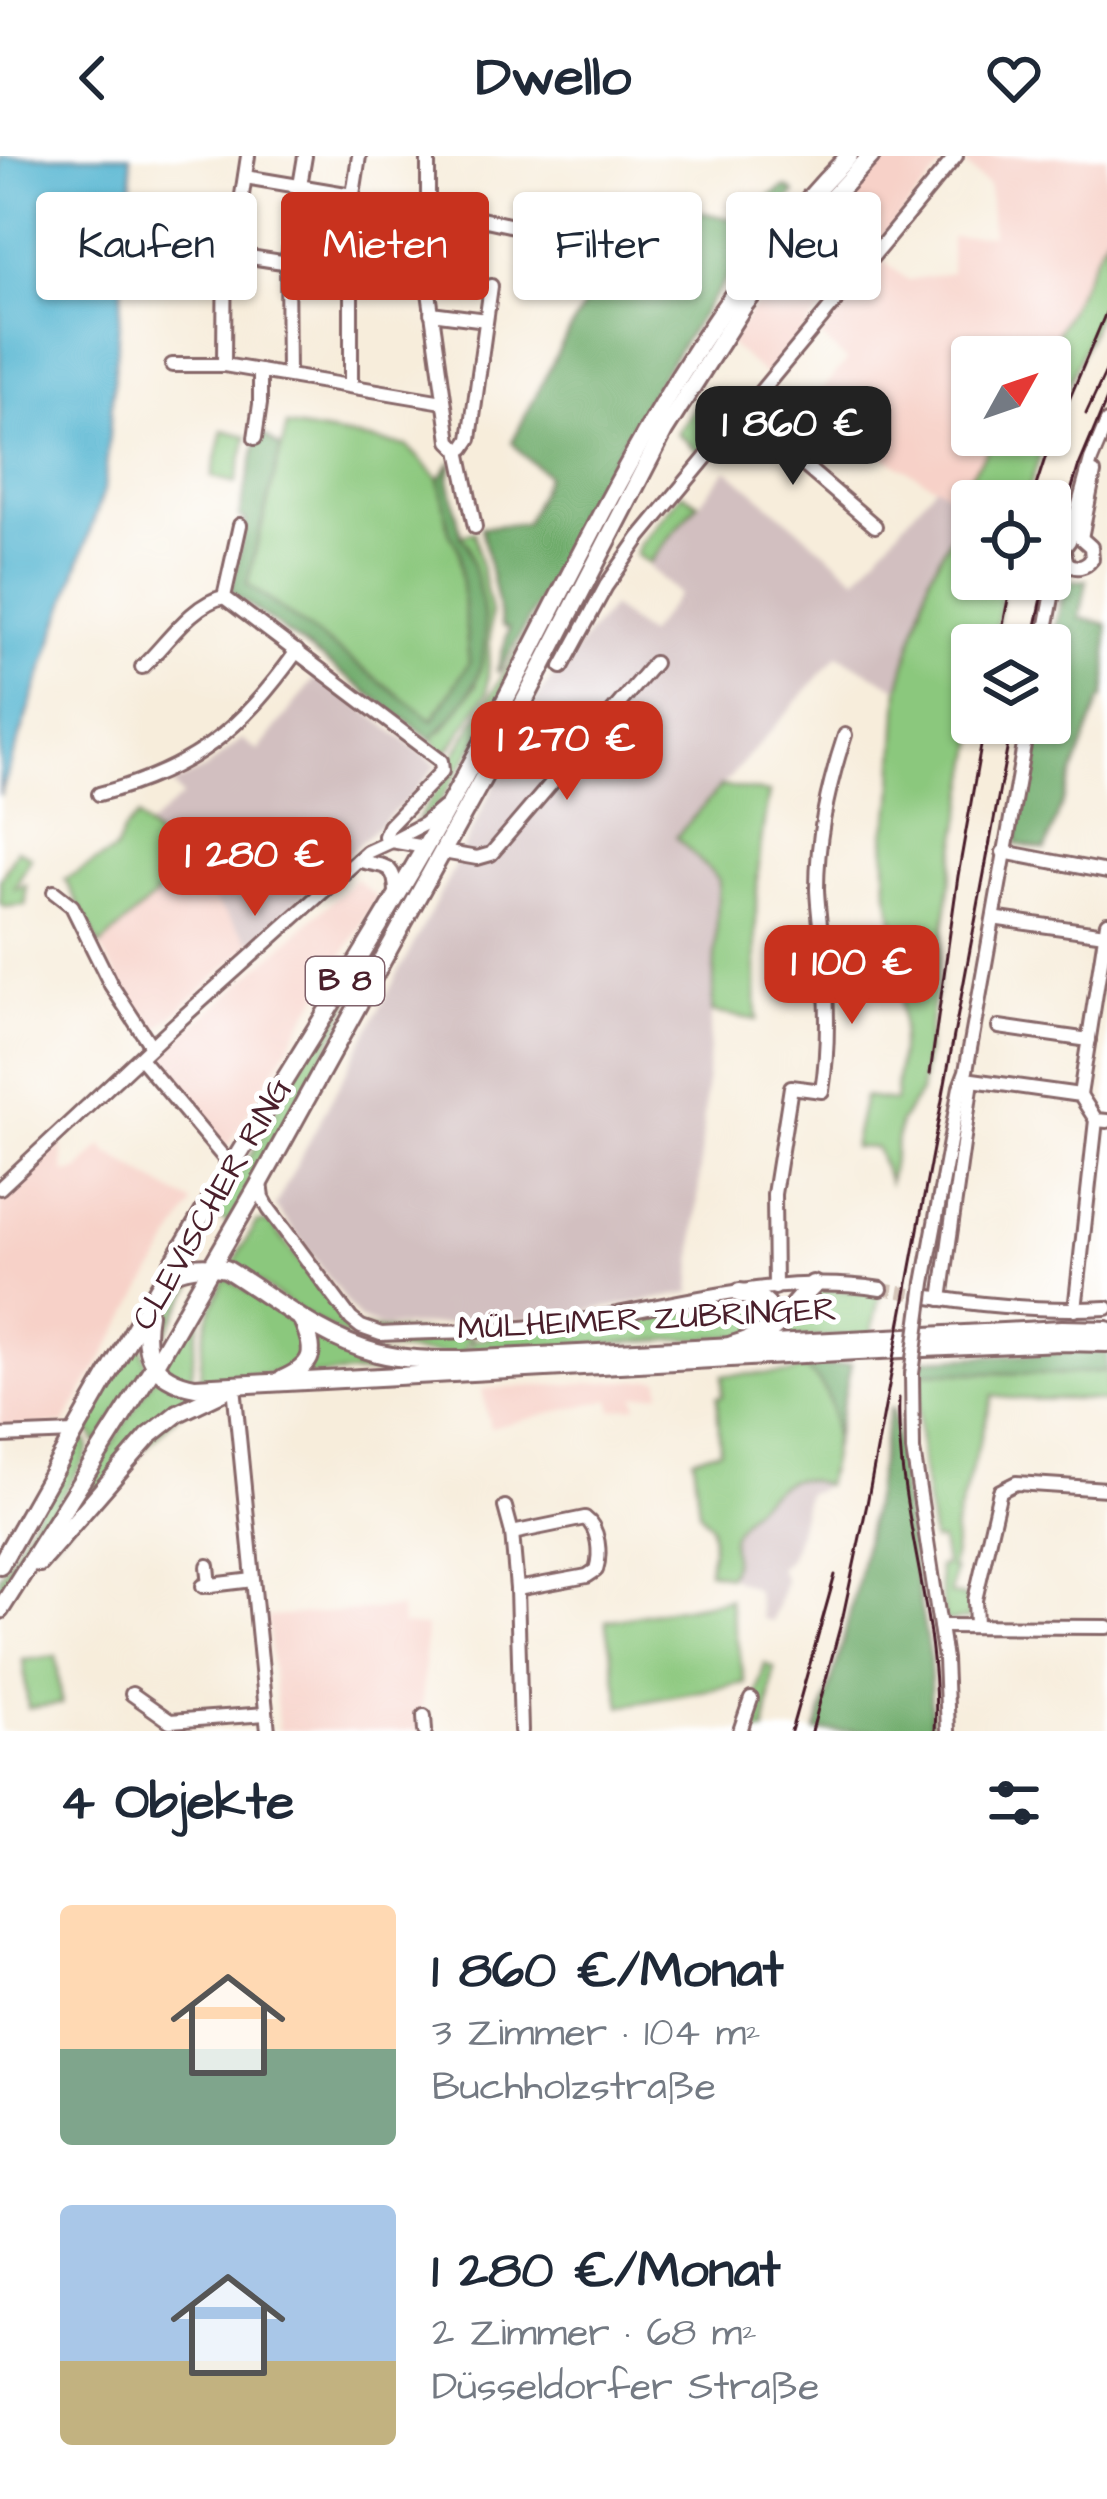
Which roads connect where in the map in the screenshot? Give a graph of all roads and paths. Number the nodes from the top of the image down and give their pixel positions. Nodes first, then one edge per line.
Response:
1 (248, 156) edge
2 (305, 156) edge
3 (359, 156) edge
4 (428, 156) edge
5 (849, 156) edge
6 (871, 156) edge
7 (956, 156) edge
8 (244, 178) junction
9 (299, 187) junction
10 (242, 192) edge
11 (298, 192) edge
12 (332, 192) edge
13 (353, 192) edge
14 (427, 192) edge
15 (491, 286) dead end
16 (225, 300) edge
17 (287, 300) edge
18 (347, 300) edge
19 (430, 300) edge
20 (431, 313) junction
21 (486, 320) junction
22 (172, 365) dead end
23 (224, 365) junction
24 (260, 371) junction
25 (288, 375) junction
26 (351, 385) junction
27 (443, 402) junction
28 (742, 413) junction
29 (1107, 422) edge
30 (255, 437) dead end
31 (459, 450) junction
32 (240, 524) dead end
33 (875, 526) dead end
34 (476, 527) dead end
35 (1075, 540) junction
36 (1071, 543) edge
37 (1091, 559) junction
38 (1071, 565) edge
39 (1107, 567) edge
40 (224, 597) junction
41 (297, 651) junction
42 (654, 663) dead end
43 (142, 667) dead end
44 (562, 668) dead end
45 (844, 735) dead end
46 (1024, 744) edge
47 (99, 794) dead end
48 (452, 799) junction
49 (388, 842) junction
50 (434, 849) junction
51 (1004, 852) junction
52 (358, 860) junction
53 (1107, 872) edge
54 (54, 892) dead end
55 (396, 896) junction
56 (999, 919) dead end
57 (1106, 928) edge
58 (999, 1027) dead end
59 (1089, 1040) junction
60 (152, 1046) junction
61 (140, 1058) junction
62 (968, 1080) junction
63 (1080, 1095) junction
64 (1102, 1121) edge
65 (231, 1166) junction
66 (261, 1181) junction
67 (0, 1188) edge
68 (239, 1220) junction
69 (276, 1220) junction
70 (213, 1266) junction
71 (165, 1276) junction
72 (813, 1285) junction
73 (776, 1288) junction
74 (881, 1289) tunnel mouth
75 (740, 1293) junction
76 (932, 1293) junction
77 (150, 1301) junction
78 (1107, 1308) edge
79 (1075, 1310) junction
80 (302, 1320) junction
81 (770, 1330) junction
82 (1107, 1330) edge
83 (1107, 1343) edge
84 (732, 1346) junction
85 (154, 1366) junction
86 (276, 1381) junction
87 (234, 1386) junction
88 (74, 1433) junction
89 (0, 1436) edge
90 (84, 1474) junction
91 (1107, 1489) edge
92 (505, 1508) dead end
93 (512, 1533) junction
94 (0, 1565) edge
95 (208, 1566) dead end
96 (21, 1580) junction
97 (253, 1580) junction
98 (517, 1589) junction
99 (0, 1610) edge
100 (976, 1624) junction
101 (940, 1626) junction
102 (1107, 1627) edge
103 (132, 1694) dead end
104 (751, 1699) dead end
105 (266, 1714) junction
106 (268, 1731) edge
107 (521, 1731) edge
108 (740, 1731) edge
109 (948, 1731) edge

1 - 8 street
2 - 9 street
3 - 13 street
4 - 14 street
5 - 48 main road, B 8
6 - 50 main road, B 8
7 - 28 street
8 - 9 street
8 - 10 street
9 - 11 street
9 - 12 street
15 - 21 street
16 - 23 street
17 - 25 street
18 - 26 street
19 - 20 street
20 - 21 street
20 - 27 street
21 - 31 street
22 - 23 street
23 - 24 street
24 - 25 street
24 - 30 street
25 - 26 street
26 - 27 street
27 - 31 street
28 - 33 street
28 - 44 street
29 - 35 street
31 - 34 street
32 - 40 street
35 - 36 street
35 - 37 street
37 - 38 street
37 - 39 street
40 - 41 street
40 - 43 street
41 - 47 street
41 - 49 street
42 - 50 street
45 - 73 street
46 - 51 street
48 - 49 street
48 - 50 main road, B 8
49 - 50 street
49 - 52 street
50 - 55 main road, CLEVISCHER RING / B 8
50 - 66 main road, CLEVISCHER RING / B 8
51 - 53 street
51 - 62 street
52 - 55 street
52 - 60 street
54 - 60 street
55 - 65 main road, CLEVISCHER RING / B 8
56 - 57 street
57 - 59 street
58 - 59 street
59 - 63 street
60 - 61 street
61 - 65 street
61 - 67 street
62 - 63 street
62 - 76 street
62 - 76 street
63 - 64 street
64 - 79 street
65 - 71 main road, CLEVISCHER RING / B 8
66 - 68 main road, CLEVISCHER RING / B 8
66 - 69 street
68 - 69 street
68 - 70 main road, CLEVISCHER RING / B 8
69 - 75 street
70 - 71 main road
70 - 80 main road, MÜLHEIMER ZUBRINGER
70 - 85 main road, CLEVISCHER RING / B 8
71 - 77 main road, CLEVISCHER RING / B 8
72 - 73 street
72 - 74 street
72 - 81 highway
73 - 75 street
75 - 81 highway
76 - 79 street
76 - 101 street, bridge
77 - 85 main road
77 - 88 main road, CLEVISCHER RING / B 8
78 - 79 street
80 - 84 main road, MÜLHEIMER ZUBRINGER
80 - 86 main road
81 - 84 highway
82 - 84 main road, MÜLHEIMER ZUBRINGER
83 - 86 main road, MÜLHEIMER ZUBRINGER
85 - 87 main road
85 - 90 main road, CLEVISCHER RING / B 8
86 - 87 main road, MÜLHEIMER ZUBRINGER
87 - 96 main road, CLEVISCHER RING
87 - 97 street
88 - 89 street
88 - 90 main road
88 - 94 main road, CLEVISCHER RING / B 8
90 - 96 main road, CLEVISCHER RING / B 8
91 - 100 street
92 - 93 street
93 - 98 street
93 - 98 street
95 - 97 street
96 - 99 main road, CLEVISCHER RING / B 8
97 - 105 street
98 - 107 street
100 - 101 street
100 - 102 street
101 - 109 street
103 - 105 street
104 - 108 street
105 - 106 street

